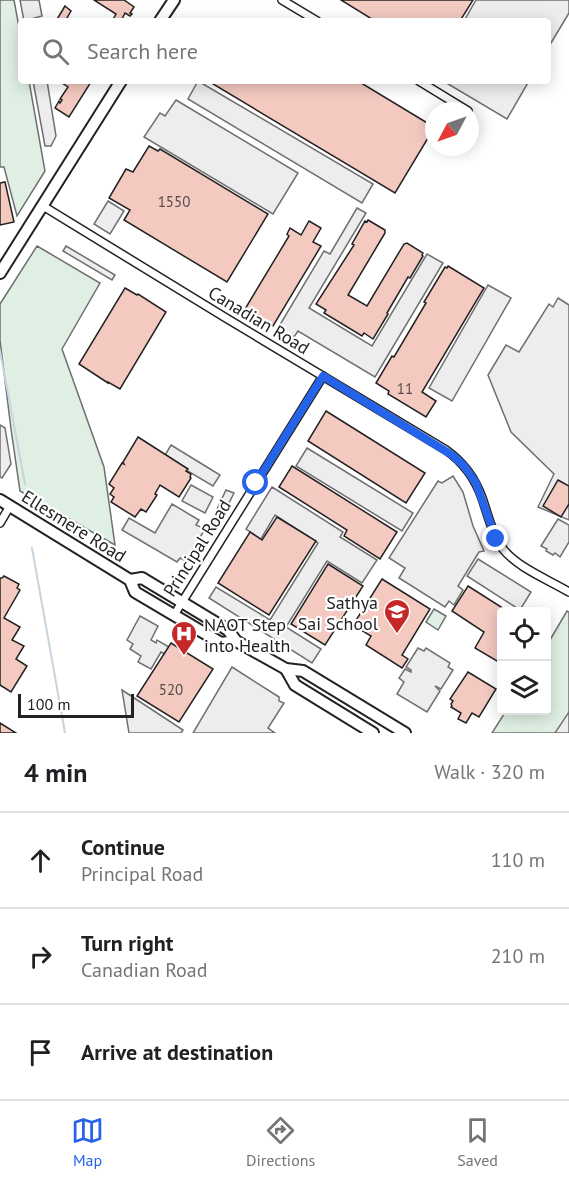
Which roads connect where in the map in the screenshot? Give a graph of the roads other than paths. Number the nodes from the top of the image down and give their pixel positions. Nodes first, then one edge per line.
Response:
1 (174, 0) edge
2 (282, 0) edge
3 (162, 18) edge
4 (312, 18) edge
5 (119, 84) edge
6 (424, 84) edge
7 (453, 102) edge
8 (43, 206) junction
9 (0, 273) edge
10 (323, 376) junction
11 (0, 500) edge
12 (10, 506) junction
13 (0, 523) edge
14 (130, 580) junction
15 (569, 592) edge
16 (181, 602) junction
17 (174, 615) junction
18 (236, 641) junction
19 (286, 669) junction
20 (373, 733) edge
21 (405, 733) edge

1 - 3 main road
2 - 4 street
5 - 8 main road
6 - 7 street
8 - 9 main road
8 - 10 street, Canadian Road
10 - 15 street, Canadian Road
10 - 16 street, Principal Road
11 - 12 main road, Ellesmere Road
12 - 13 street
12 - 14 main road, Ellesmere Road
14 - 16 main road, Ellesmere Road
14 - 17 main road, Ellesmere Road
16 - 17 street, Principal Road
16 - 18 main road, Ellesmere Road
17 - 18 main road, Ellesmere Road
18 - 19 main road, Ellesmere Road
19 - 20 main road, Ellesmere Road
19 - 21 main road, Ellesmere Road

